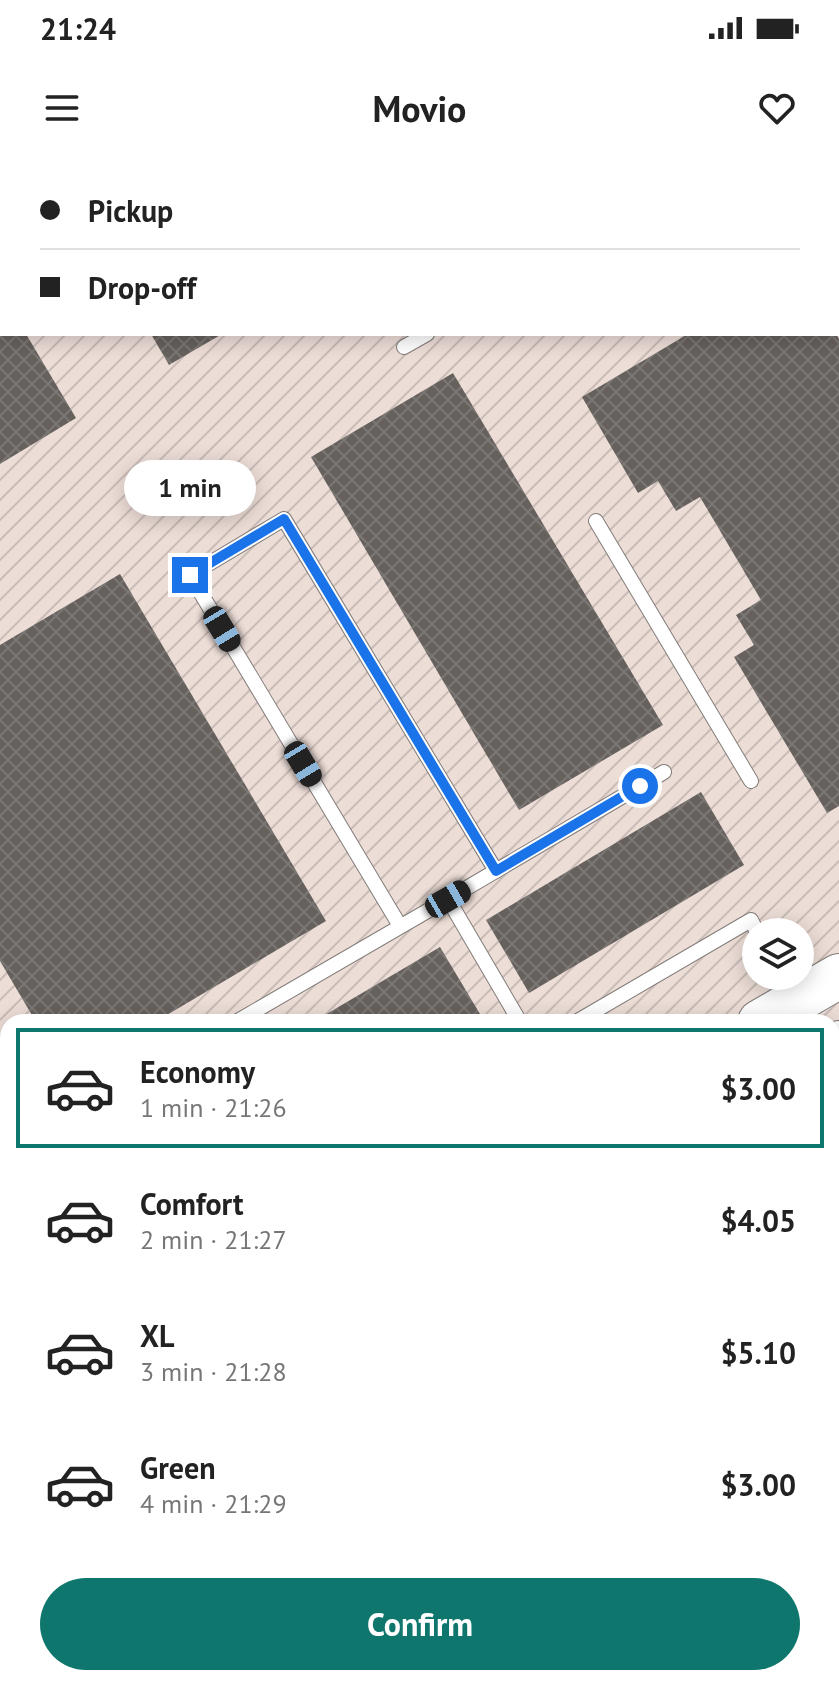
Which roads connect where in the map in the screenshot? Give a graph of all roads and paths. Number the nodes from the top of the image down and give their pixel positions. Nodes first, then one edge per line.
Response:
1 (423, 336) edge
2 (404, 347) dead end
3 (596, 521) dead end
4 (664, 772) dead end
5 (751, 781) dead end
6 (496, 871) junction
7 (448, 899) junction
8 (742, 925) edge
9 (400, 926) junction
10 (839, 976) edge
11 (781, 1004) edge
12 (250, 1014) edge
13 (515, 1014) edge
14 (590, 1014) edge

1 - 2 lane
3 - 5 lane
4 - 6 lane
6 - 7 lane
6 - 9 lane
7 - 9 lane
7 - 13 lane
8 - 14 lane
9 - 12 lane
10 - 11 main road

